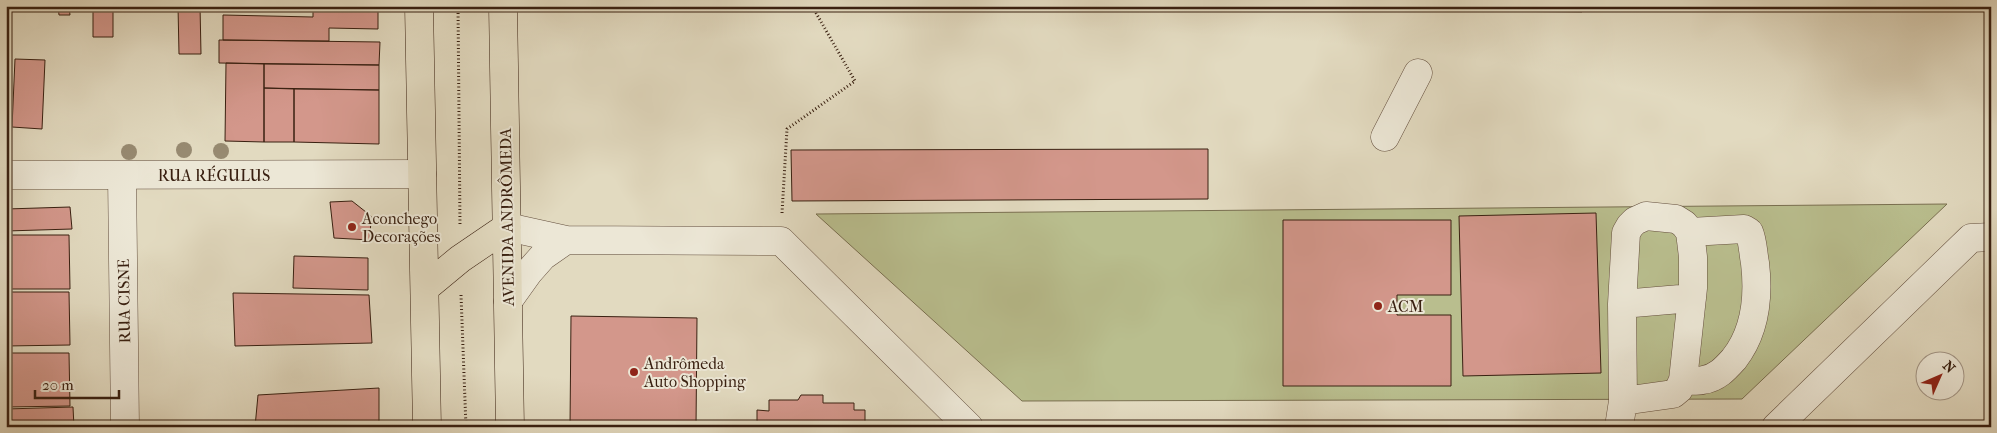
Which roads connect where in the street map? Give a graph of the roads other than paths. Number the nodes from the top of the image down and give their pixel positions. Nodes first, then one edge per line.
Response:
1 (419, 6) edge
2 (503, 6) edge
3 (1418, 73) dead end
4 (1385, 137) dead end
5 (422, 174) junction
6 (6, 175) edge
7 (122, 175) junction
8 (507, 227) junction
9 (1690, 232) junction
10 (1991, 237) edge
11 (566, 240) junction
12 (425, 288) junction
13 (1692, 298) junction
14 (508, 301) junction
15 (1622, 304) junction
16 (1683, 380) junction
17 (1621, 414) edge
18 (125, 427) edge
19 (427, 427) edge
20 (510, 427) edge
21 (969, 427) edge
22 (1776, 427) edge

1 - 5 main road
2 - 8 main road, AVENIDA ANDRÔMEDA
3 - 4 street
5 - 7 street, RUA RÉGULUS
5 - 12 main road
6 - 7 street, RUA RÉGULUS
7 - 18 street, RUA CISNE
8 - 11 street
8 - 12 main road
8 - 14 main road, AVENIDA ANDRÔMEDA
9 - 13 street
9 - 15 street
9 - 16 street
10 - 22 street
11 - 14 street
11 - 21 street
12 - 19 main road
13 - 15 street
13 - 16 street
14 - 20 main road, AVENIDA ANDRÔMEDA
15 - 17 street
16 - 17 street

